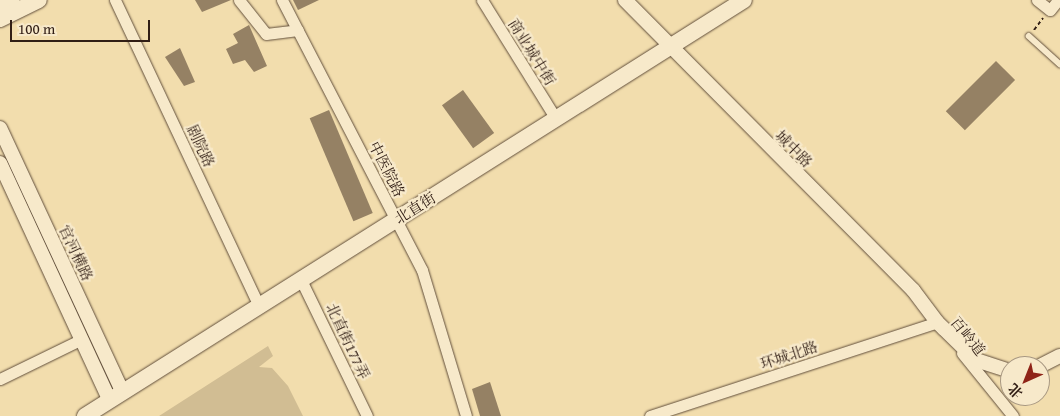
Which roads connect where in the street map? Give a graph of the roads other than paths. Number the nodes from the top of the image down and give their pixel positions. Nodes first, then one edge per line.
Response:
1 (12, 0) edge
2 (39, 0) edge
3 (115, 0) edge
4 (239, 0) edge
5 (282, 0) edge
6 (482, 0) edge
7 (625, 0) edge
8 (744, 0) edge
9 (1037, 0) edge
10 (1058, 0) edge
11 (0, 6) edge
12 (0, 19) edge
13 (298, 30) junction
14 (1029, 36) road end
15 (669, 48) junction
16 (1060, 64) edge
17 (556, 119) junction
18 (0, 128) edge
19 (0, 163) edge
20 (396, 220) junction
21 (301, 280) junction
22 (259, 306) junction
23 (937, 322) junction
24 (82, 339) junction
25 (1000, 368) edge
26 (0, 379) edge
27 (116, 395) junction
28 (85, 416) edge
29 (367, 416) edge
30 (466, 416) edge
31 (650, 416) edge
32 (1012, 416) edge

1 - 11 main road
2 - 12 main road
3 - 22 street, 剧院路
4 - 13 street
5 - 13 street, 中医院路
6 - 17 street, 商业城中街
7 - 15 street, 城中路
8 - 15 main road, 北直街
9 - 10 street
13 - 20 street, 中医院路
14 - 16 lane
15 - 17 main road, 北直街
15 - 23 street, 城中路
17 - 20 main road, 北直街
18 - 27 street, 官河横路
19 - 24 street, 官河横路
20 - 21 main road, 北直街
20 - 30 street, 中医院路
21 - 22 main road, 北直街
21 - 29 street, 北直街177弄
22 - 27 main road, 北直街
23 - 25 street, 城中路
23 - 31 street, 环城北路
23 - 32 street, 百岭道
24 - 26 street
24 - 27 street, 官河横路
27 - 28 main road, 北直街

